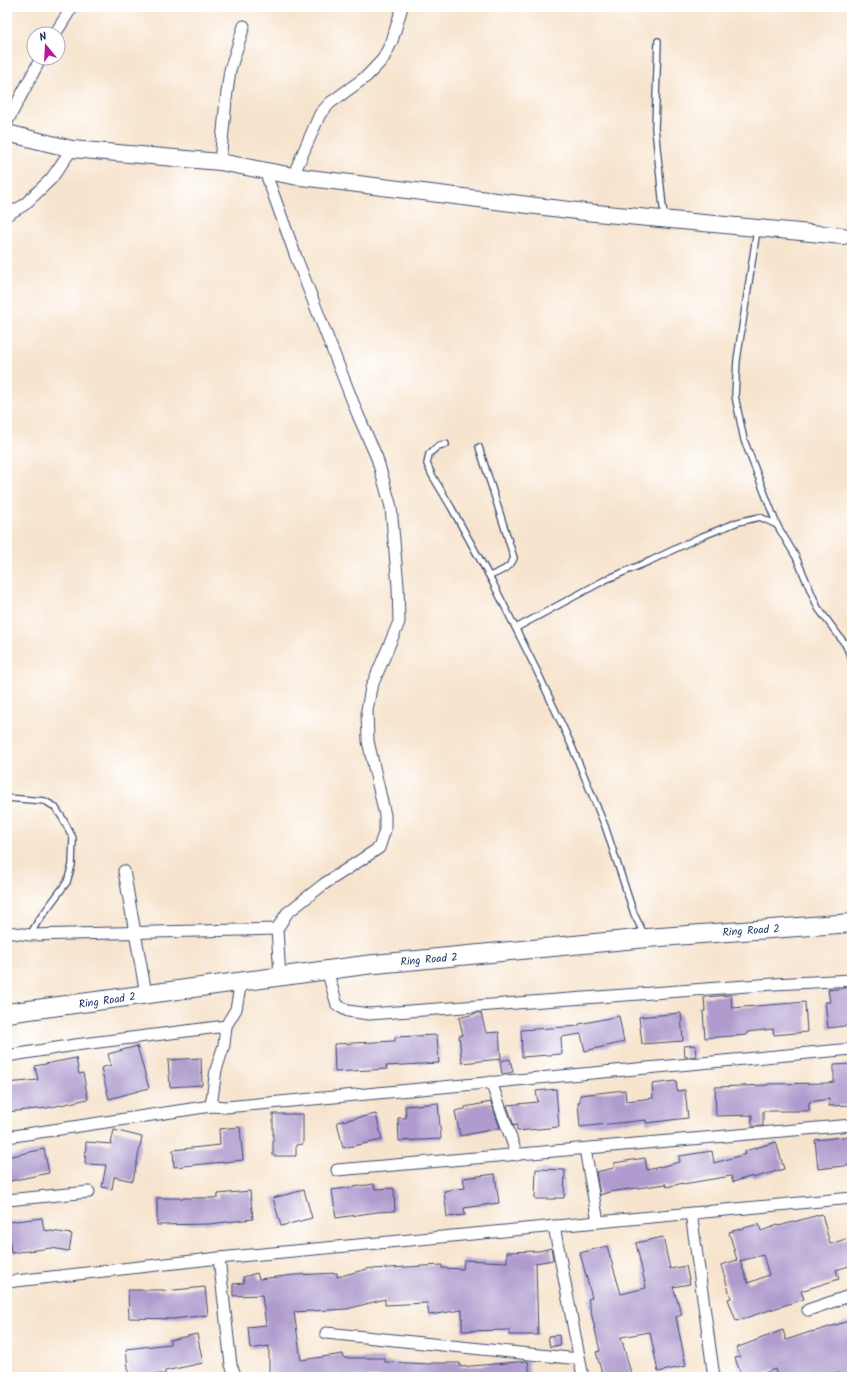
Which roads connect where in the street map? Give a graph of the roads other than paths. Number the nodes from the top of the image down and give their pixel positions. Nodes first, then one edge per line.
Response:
1 (72, 7) edge
2 (402, 7) edge
3 (60, 26) edge
4 (244, 26) dead end
5 (658, 41) dead end
6 (37, 66) edge
7 (7, 122) edge
8 (7, 133) edge
9 (72, 149) junction
10 (220, 162) junction
11 (265, 171) junction
12 (293, 176) junction
13 (7, 215) edge
14 (664, 219) junction
15 (757, 228) junction
16 (843, 236) dead end
17 (446, 444) dead end
18 (479, 447) dead end
19 (777, 525) junction
20 (490, 576) junction
21 (516, 628) junction
22 (852, 659) edge
23 (7, 798) edge
24 (124, 871) dead end
25 (852, 923) edge
26 (277, 929) junction
27 (7, 932) edge
28 (136, 933) junction
29 (30, 935) junction
30 (646, 938) junction
31 (327, 970) junction
32 (280, 976) junction
33 (852, 980) edge
34 (241, 982) junction
35 (146, 994) junction
36 (7, 1013) edge
37 (226, 1026) junction
38 (852, 1048) edge
39 (7, 1056) edge
40 (492, 1082) junction
41 (211, 1106) junction
42 (852, 1126) edge
43 (7, 1137) edge
44 (585, 1149) junction
45 (517, 1155) junction
46 (337, 1170) dead end
47 (89, 1192) dead end
48 (852, 1198) edge
49 (7, 1200) edge
50 (691, 1213) junction
51 (598, 1222) junction
52 (554, 1226) junction
53 (219, 1258) junction
54 (7, 1282) edge
55 (852, 1295) edge
56 (808, 1310) dead end
57 (326, 1333) dead end
58 (579, 1359) junction
59 (236, 1377) edge
60 (583, 1377) edge
61 (714, 1377) edge

1 - 3 street
2 - 12 street
4 - 10 street
5 - 14 lane
6 - 7 street
8 - 9 street
9 - 10 street
9 - 13 street
10 - 11 street
11 - 12 street
11 - 26 street
12 - 14 street
14 - 15 street
15 - 16 street
15 - 19 lane
17 - 20 lane
18 - 20 lane
19 - 21 lane
19 - 22 lane
20 - 21 lane
21 - 30 lane
23 - 29 lane
24 - 28 street
25 - 30 main road, Ring Road 2
26 - 28 street
26 - 32 street
27 - 29 street
28 - 29 street
28 - 35 street
30 - 31 main road, Ring Road 2
31 - 32 main road, Ring Road 2
31 - 33 street
32 - 34 main road, Ring Road 2
34 - 35 main road, Ring Road 2
34 - 37 street
35 - 36 main road, Ring Road 2
37 - 39 street
37 - 41 street
38 - 40 street
40 - 41 street
40 - 45 street
41 - 43 street
42 - 44 street
44 - 45 street
44 - 51 street
45 - 46 street
47 - 49 street
48 - 50 street
50 - 51 street
50 - 61 street
51 - 52 street
52 - 53 street
52 - 58 street
53 - 54 street
53 - 59 street
55 - 56 street
57 - 58 street
58 - 60 street

